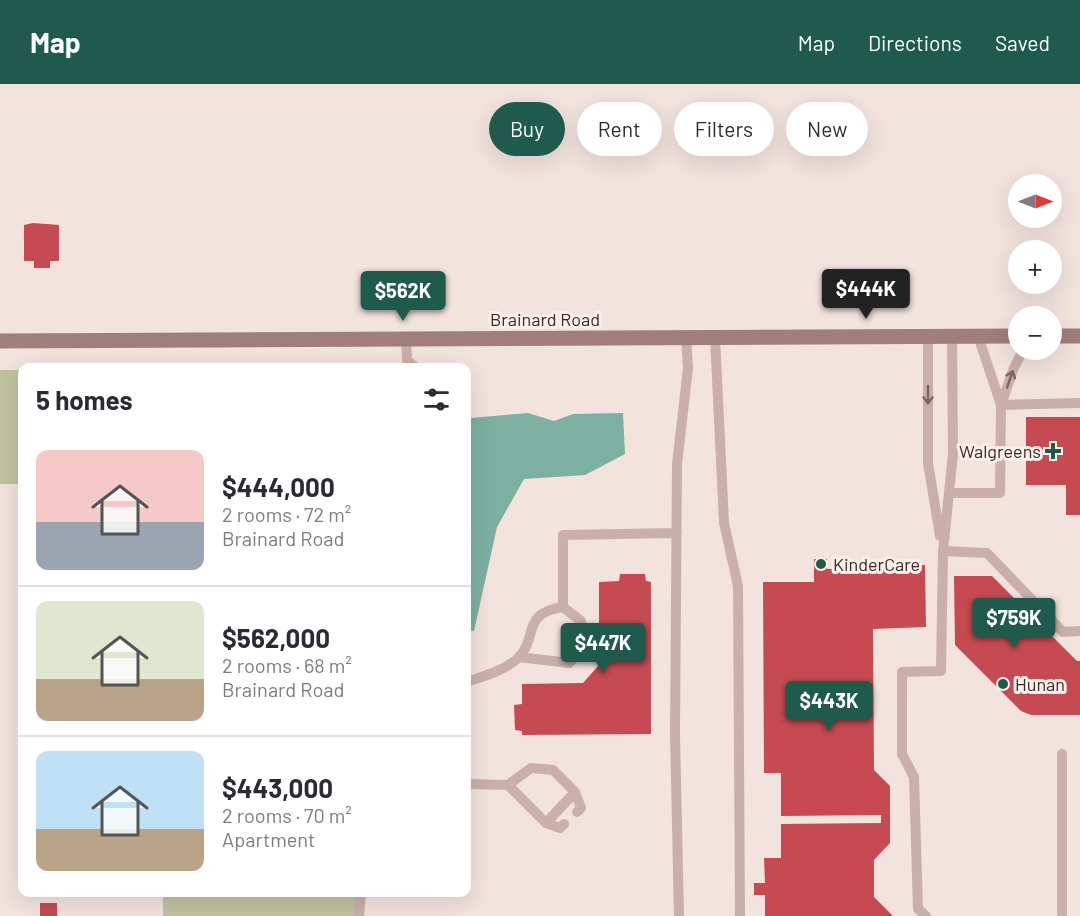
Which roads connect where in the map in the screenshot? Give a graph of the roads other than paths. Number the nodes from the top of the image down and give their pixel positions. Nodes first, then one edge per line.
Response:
1 (928, 336) junction
2 (952, 336) junction
3 (978, 336) junction
4 (1008, 336) edge
5 (1062, 336) edge
6 (1080, 336) edge
7 (686, 337) junction
8 (715, 337) junction
9 (406, 339) junction
10 (0, 341) edge
11 (1018, 360) edge
12 (407, 363) edge
13 (1080, 403) edge
14 (1001, 405) junction
15 (949, 494) junction
16 (677, 533) junction
17 (943, 551) junction
18 (563, 607) junction
19 (1080, 631) edge
20 (519, 657) junction
21 (471, 680) edge
22 (1062, 754) dead end
23 (471, 784) edge
24 (508, 785) junction
25 (575, 792) junction
26 (577, 812) dead end
27 (546, 823) junction
28 (564, 824) dead end
29 (361, 897) edge
30 (359, 916) edge
31 (678, 916) edge
32 (740, 916) edge
33 (926, 916) edge
34 (1062, 916) edge

1 - 2 main road, Brainard Road
1 - 8 main road, Brainard Road
1 -> 17 lane
2 - 3 main road, Brainard Road
2 - 15 lane
3 - 4 main road, Brainard Road
3 - 14 lane
5 - 6 main road
7 - 8 main road, Brainard Road
7 - 9 main road, Brainard Road
7 - 16 lane
8 - 32 lane
9 - 10 main road, Brainard Road
9 - 12 lane
14 -> 11 lane
13 - 14 lane
14 - 15 lane
15 - 17 lane
16 - 18 lane
16 - 31 lane
17 - 19 lane
17 - 33 lane
18 - 20 lane
18 - 20 lane
20 - 21 lane
22 - 34 lane
23 - 24 lane
24 - 25 lane
24 - 27 lane
25 - 26 lane
25 - 27 lane
27 - 28 lane
29 - 30 lane

